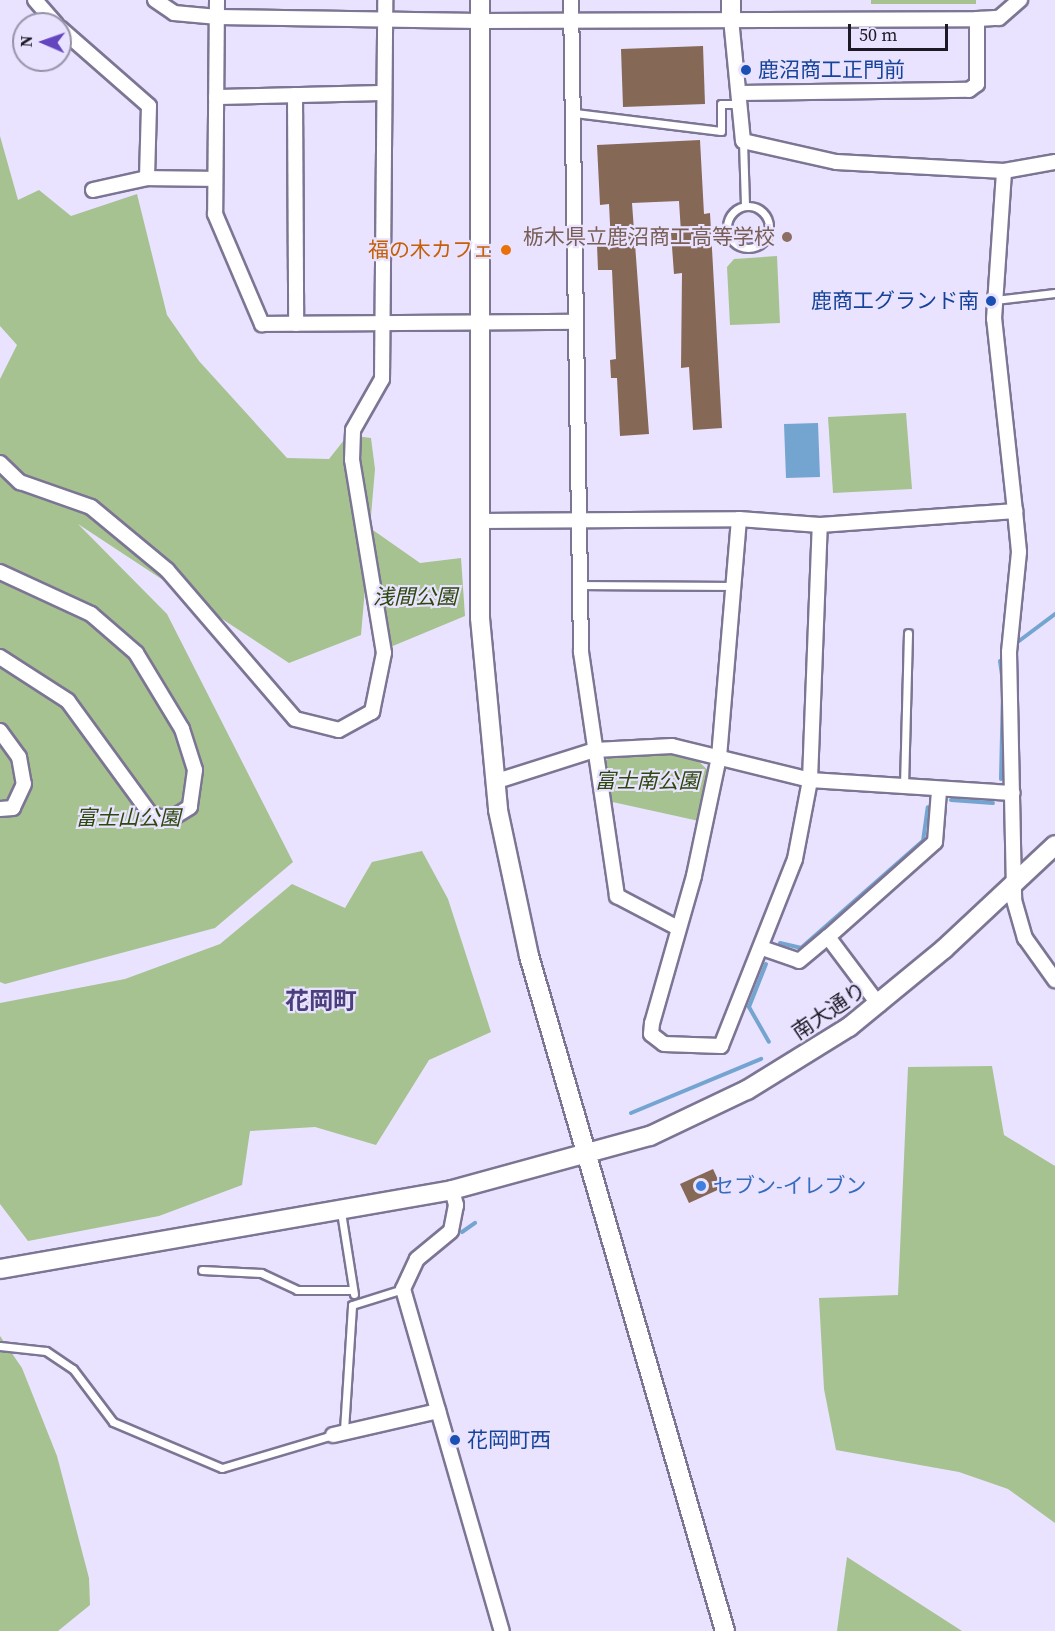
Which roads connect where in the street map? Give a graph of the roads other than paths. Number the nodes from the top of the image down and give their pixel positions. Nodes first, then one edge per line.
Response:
1 (35, 0) edge
2 (155, 0) edge
3 (217, 0) edge
4 (385, 0) edge
5 (480, 0) edge
6 (572, 0) edge
7 (1020, 0) edge
8 (731, 9) edge
9 (46, 12) edge
10 (218, 17) junction
11 (384, 17) junction
12 (572, 19) junction
13 (977, 19) junction
14 (480, 21) junction
15 (72, 39) edge
16 (384, 93) junction
17 (295, 95) junction
18 (216, 97) junction
19 (741, 99) junction
20 (575, 113) junction
21 (743, 141) junction
22 (1055, 162) edge
23 (1004, 171) junction
24 (147, 178) junction
25 (215, 179) junction
26 (93, 190) dead end
27 (745, 206) junction
28 (1055, 293) edge
29 (994, 300) junction
30 (575, 322) junction
31 (381, 323) junction
32 (481, 323) junction
33 (296, 324) junction
34 (0, 463) edge
35 (1015, 511) junction
36 (739, 519) junction
37 (479, 521) junction
38 (576, 522) junction
39 (820, 525) junction
40 (0, 572) edge
41 (578, 585) junction
42 (734, 586) junction
43 (908, 633) dead end
44 (0, 657) edge
45 (0, 731) edge
46 (595, 750) junction
47 (719, 757) junction
48 (810, 780) junction
49 (494, 782) junction
50 (904, 788) junction
51 (939, 791) junction
52 (1013, 793) junction
53 (0, 809) edge
54 (1055, 845) edge
55 (1013, 886) junction
56 (678, 928) junction
57 (828, 937) junction
58 (762, 948) junction
59 (1055, 980) edge
60 (879, 1005) junction
61 (589, 1154) junction
62 (452, 1190) junction
63 (341, 1212) junction
64 (0, 1269) edge
65 (202, 1270) dead end
66 (403, 1289) junction
67 (353, 1290) junction
68 (356, 1300) junction
69 (0, 1346) edge
70 (438, 1411) junction
71 (338, 1432) junction
72 (502, 1631) edge
73 (724, 1631) edge

1 - 9 street
2 - 10 street
3 - 10 street
4 - 11 street
5 - 14 street
6 - 12 street
7 - 13 street
8 - 12 street
8 - 13 street
8 - 19 street
10 - 11 street
10 - 18 street
11 - 14 street
11 - 16 street
12 - 14 street
12 - 20 street
13 - 19 street
14 - 32 street
15 - 24 street
16 - 17 street
16 - 31 street
17 - 18 street
17 - 33 street
18 - 25 street
19 - 20 lane
19 - 21 street
20 - 30 street
21 - 23 street
21 - 27 lane
22 - 23 street
23 - 29 street
24 - 25 street
24 - 26 street
25 - 33 street
27 - 27 lane
28 - 29 lane
29 - 35 street
30 - 32 street
30 - 38 street
31 - 32 street
31 - 33 street
31 - 34 street
32 - 37 street
35 - 39 street
35 - 52 street
36 - 38 street
36 - 39 street
36 - 42 street
37 - 38 street
37 - 49 street
38 - 41 street
39 - 48 street
40 - 44 street
41 - 42 lane
41 - 46 street
42 - 47 street
43 - 50 lane
45 - 53 street
46 - 47 street
46 - 49 street
46 - 56 street
47 - 48 street
47 - 56 street
48 - 50 street
48 - 58 street
49 - 61 street
50 - 51 street
51 - 52 street
51 - 57 street
52 - 55 street
54 - 55 street, 南大通り
55 - 59 street
55 - 60 street, 南大通り
56 - 58 street
57 - 58 street
57 - 60 street
60 - 61 street, 南大通り
61 - 62 street, 南大通り
61 - 73 street
62 - 63 street, 南大通り
62 - 66 street
63 - 64 street, 南大通り
63 - 67 lane
65 - 67 lane
66 - 68 lane
66 - 70 street
67 - 68 lane
68 - 71 lane
69 - 71 lane
70 - 71 street
70 - 72 street

